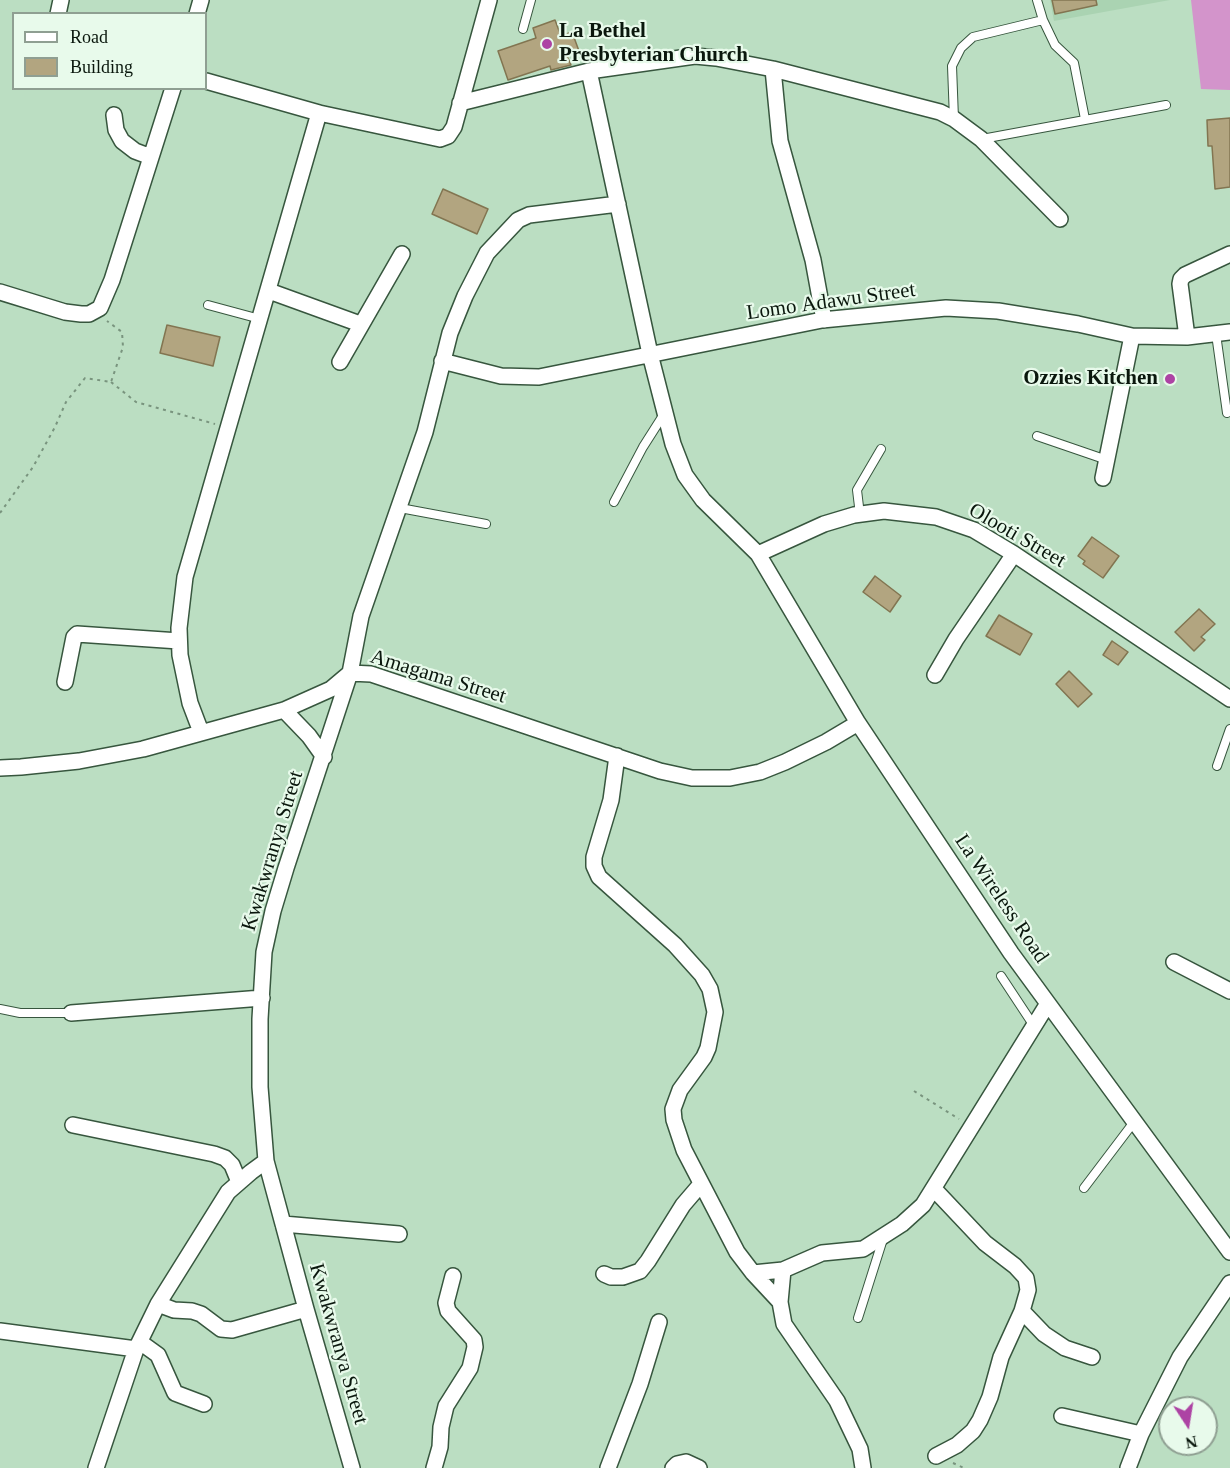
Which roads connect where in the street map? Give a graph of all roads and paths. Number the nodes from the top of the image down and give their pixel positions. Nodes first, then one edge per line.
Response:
1 (489, 0) edge
2 (531, 0) edge
3 (1036, 0) edge
4 (1043, 20) junction
5 (524, 29) dead end
6 (773, 69) junction
7 (589, 71) junction
8 (207, 81) edge
9 (172, 90) edge
10 (460, 103) junction
11 (1166, 105) dead end
12 (319, 113) junction
13 (114, 116) dead end
14 (954, 119) junction
15 (1085, 119) junction
16 (981, 140) junction
17 (151, 157) junction
18 (618, 204) junction
19 (1060, 219) dead end
20 (402, 254) dead end
21 (1230, 254) edge
22 (268, 291) junction
23 (0, 292) edge
24 (207, 305) dead end
25 (93, 312) junction
26 (260, 319) junction
27 (824, 320) junction
28 (360, 324) junction
29 (1223, 333) edge
30 (1132, 336) junction
31 (1187, 337) junction
32 (650, 354) junction
33 (442, 361) junction
34 (340, 362) dead end
35 (111, 382) junction
36 (665, 413) junction
37 (1227, 413) dead end
38 (227, 427) junction
39 (1037, 436) dead end
40 (881, 450) dead end
41 (1107, 459) junction
42 (1103, 478) dead end
43 (614, 502) dead end
44 (400, 508) junction
45 (0, 513) edge
46 (860, 515) junction
47 (486, 524) dead end
48 (758, 554) junction
49 (1014, 554) junction
50 (179, 641) junction
51 (350, 673) junction
52 (935, 675) dead end
53 (65, 682) dead end
54 (1230, 699) edge
55 (284, 710) junction
56 (858, 723) junction
57 (1230, 729) edge
58 (201, 732) junction
59 (617, 756) junction
60 (324, 757) junction
61 (1217, 766) dead end
62 (0, 768) edge
63 (1174, 962) dead end
64 (1000, 976) dead end
65 (1230, 992) edge
66 (262, 998) junction
67 (1047, 1005) junction
68 (0, 1009) edge
69 (71, 1013) joint
70 (1034, 1026) junction
71 (914, 1091) dead end
72 (1134, 1122) junction
73 (73, 1125) dead end
74 (972, 1127) junction
75 (266, 1161) junction
76 (239, 1182) junction
77 (701, 1184) junction
78 (1084, 1188) dead end
79 (934, 1189) junction
80 (283, 1224) junction
81 (399, 1234) dead end
82 (883, 1238) junction
83 (1230, 1252) edge
84 (783, 1270) junction
85 (753, 1273) junction
86 (604, 1274) dead end
87 (453, 1276) dead end
88 (1230, 1282) edge
89 (780, 1302) junction
90 (159, 1304) junction
91 (306, 1309) junction
92 (1022, 1311) junction
93 (858, 1318) dead end
94 (659, 1322) dead end
95 (0, 1331) edge
96 (138, 1346) junction
97 (1092, 1357) dead end
98 (204, 1404) dead end
99 (1062, 1416) dead end
100 (1141, 1434) junction
101 (936, 1456) dead end
102 (96, 1468) edge
103 (351, 1468) edge
104 (434, 1468) edge
105 (608, 1468) edge
106 (673, 1468) edge
107 (699, 1468) edge
108 (864, 1468) edge
109 (1128, 1468) edge

1 - 10 street
2 - 5 lane
3 - 4 lane
4 - 14 lane
4 - 15 lane
6 - 7 street
6 - 14 street
6 - 27 street
7 - 10 street
7 - 18 street, La Wireless Road
8 - 12 street
9 - 17 street
10 - 12 street
11 - 15 lane
12 - 22 street
13 - 17 street
14 - 16 street
15 - 16 lane
16 - 19 street
17 - 25 street
18 - 32 street, La Wireless Road
18 - 33 street, Kwakwranya Street
20 - 28 street
21 - 31 street
22 - 26 street
22 - 28 street
23 - 25 street
24 - 26 lane
25 - 35 path
26 - 38 street
27 - 30 street, Lomo Adawu Street
27 - 32 street, Lomo Adawu Street
28 - 34 street
29 - 31 street, Lomo Adawu Street
29 - 37 lane
30 - 31 street, Lomo Adawu Street
30 - 41 street
32 - 33 street, Lomo Adawu Street
32 - 36 street, La Wireless Road
33 - 44 street, Kwakwranya Street
35 - 38 path
35 - 45 path
36 - 43 lane
36 - 48 street, La Wireless Road
38 - 50 street
39 - 41 lane
40 - 46 lane
41 - 42 street
44 - 47 lane
44 - 51 street, Kwakwranya Street
46 - 48 street, Olooti Street
46 - 49 street, Olooti Street
48 - 56 street, La Wireless Road
49 - 52 street
49 - 54 street, Olooti Street
50 - 53 street
50 - 58 street
51 - 55 street, Amagama Street
51 - 59 street, Amagama Street
51 - 60 street, Kwakwranya Street
55 - 58 street, Amagama Street
55 - 60 street
56 - 59 street, Amagama Street
56 - 67 street, La Wireless Road
57 - 61 lane
58 - 62 street, Amagama Street
59 - 77 street
60 - 66 street, Kwakwranya Street
63 - 65 street
64 - 70 lane
66 - 69 street
66 - 75 street, Kwakwranya Street
67 - 70 street
67 - 72 street, La Wireless Road
68 - 69 lane
70 - 74 street
71 - 74 path
72 - 78 lane
72 - 83 street, La Wireless Road
73 - 76 street
74 - 79 street
75 - 76 street
75 - 80 street, Kwakwranya Street
76 - 90 street
77 - 85 street
77 - 86 street
79 - 82 street
79 - 92 street
80 - 81 street
80 - 91 street, Kwakwranya Street
82 - 84 street
82 - 93 lane
84 - 85 street
84 - 89 street
85 - 89 street
87 - 104 street
88 - 100 street
89 - 108 street
90 - 91 street
90 - 96 street
91 - 103 street, Kwakwranya Street
92 - 97 street
92 - 101 street
94 - 105 street
95 - 96 street
96 - 98 street
96 - 102 street
99 - 100 street
100 - 109 street
106 - 107 street

